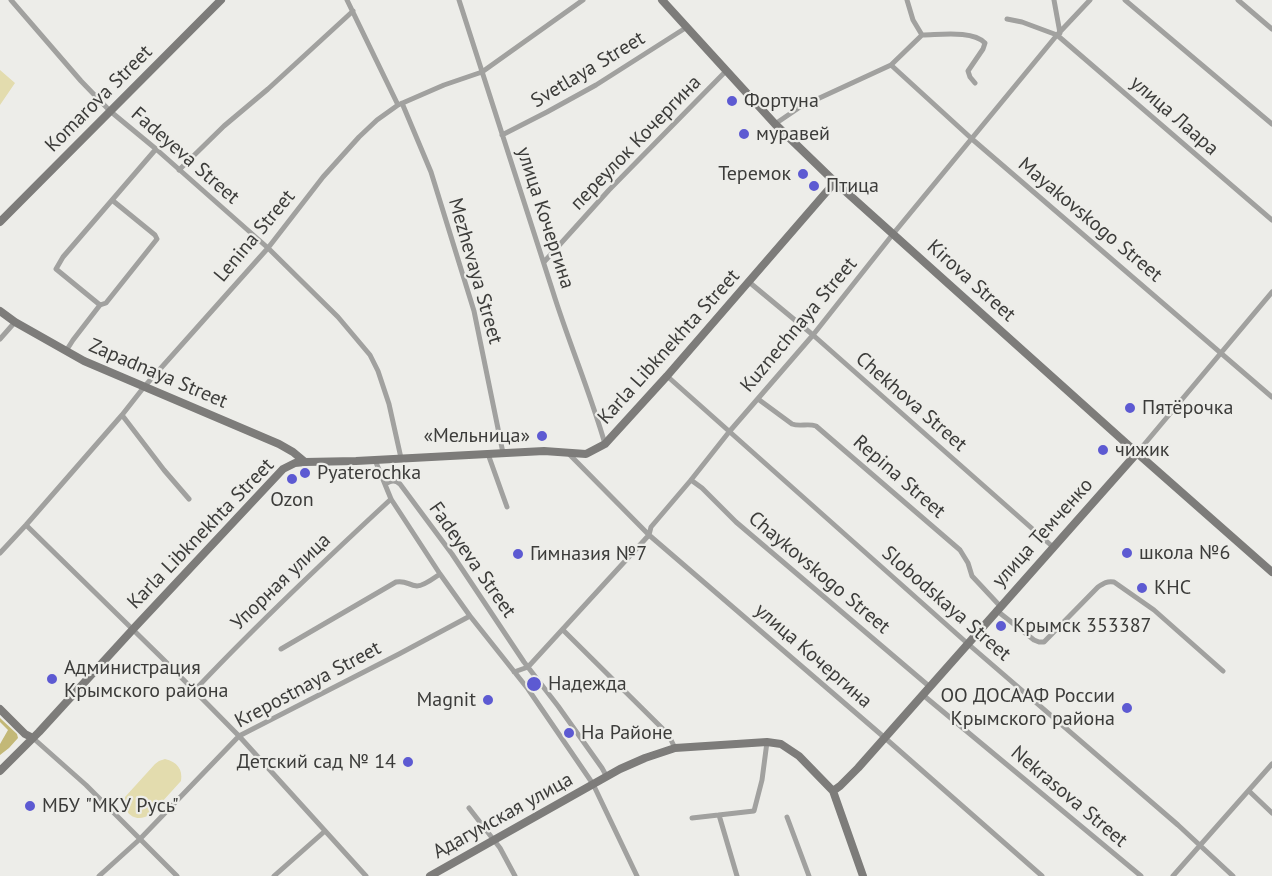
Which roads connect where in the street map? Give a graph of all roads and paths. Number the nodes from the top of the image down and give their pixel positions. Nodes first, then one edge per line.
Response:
1 (11, 0) edge
2 (220, 0) edge
3 (347, 0) edge
4 (459, 0) edge
5 (583, 0) edge
6 (662, 0) edge
7 (907, 0) edge
8 (1054, 0) edge
9 (1090, 0) edge
10 (1125, 0) edge
11 (1239, 0) edge
12 (353, 11) junction
13 (1007, 19) dead end
14 (687, 27) junction
15 (1272, 29) edge
16 (1058, 34) junction
17 (922, 35) junction
18 (891, 65) junction
19 (726, 71) junction
20 (482, 72) junction
21 (975, 82) dead end
22 (400, 104) junction
23 (110, 111) junction
24 (775, 124) junction
25 (1272, 124) edge
26 (502, 135) junction
27 (972, 139) junction
28 (156, 149) junction
29 (179, 171) junction
30 (835, 182) junction
31 (112, 200) junction
32 (1272, 220) edge
33 (0, 222) edge
34 (893, 234) junction
35 (268, 248) junction
36 (544, 262) junction
37 (749, 282) junction
38 (1272, 292) edge
39 (100, 305) junction
40 (0, 311) edge
41 (15, 321) junction
42 (813, 335) junction
43 (0, 339) edge
44 (66, 351) junction
45 (1221, 351) junction
46 (667, 376) junction
47 (144, 387) junction
48 (1272, 397) edge
49 (758, 399) junction
50 (122, 415) junction
51 (729, 432) junction
52 (605, 444) junction
53 (488, 453) junction
54 (503, 453) junction
55 (568, 453) junction
56 (1137, 453) junction
57 (401, 458) junction
58 (375, 460) junction
59 (305, 462) junction
60 (691, 480) junction
61 (385, 484) junction
62 (189, 499) dead end
63 (391, 499) junction
64 (507, 507) dead end
65 (26, 525) junction
66 (649, 534) junction
67 (1053, 547) junction
68 (0, 553) edge
69 (1272, 572) edge
70 (440, 574) junction
71 (998, 608) junction
72 (470, 616) junction
73 (132, 630) junction
74 (563, 630) junction
75 (967, 643) junction
76 (280, 650) dead end
77 (528, 667) junction
78 (1223, 671) dead end
79 (514, 672) junction
80 (930, 687) junction
81 (194, 691) junction
82 (923, 695) junction
83 (0, 709) edge
84 (239, 736) junction
85 (33, 738) junction
86 (885, 738) junction
87 (767, 741) junction
88 (675, 748) junction
89 (1272, 764) edge
90 (0, 771) edge
91 (607, 777) junction
92 (593, 784) junction
93 (833, 791) junction
94 (1249, 791) junction
95 (469, 808) dead end
96 (1272, 813) edge
97 (719, 815) junction
98 (787, 817) dead end
99 (692, 818) dead end
100 (325, 831) junction
101 (140, 839) junction
102 (493, 841) junction
103 (1199, 846) junction
104 (99, 876) edge
105 (177, 876) edge
106 (274, 876) edge
107 (366, 876) edge
108 (430, 876) edge
109 (515, 876) edge
110 (637, 876) edge
111 (737, 876) edge
112 (809, 876) edge
113 (863, 876) edge
114 (1042, 876) edge
115 (1141, 876) edge
116 (1173, 876) edge
117 (1233, 876) edge

1 - 23 street, Fadeyeva Street
2 - 23 main road, Komarova Street
3 - 12 street, Mezhevaya Street
4 - 20 street, улица Кочергина
5 - 20 street, Lenina Street
6 - 14 main road, Kirova Street
7 - 17 street
8 - 16 street
9 - 16 street, Kuznechnaya Street
10 - 25 street
11 - 15 street
12 - 22 street, Mezhevaya Street
12 - 29 street
13 - 16 street
14 - 19 main road, Kirova Street
14 - 26 street, Svetlaya Street
16 - 27 street, Kuznechnaya Street
16 - 32 street, улица Лаара
17 - 18 street
17 - 21 street
18 - 24 street
18 - 27 street, Mayakovskogo Street
19 - 24 main road, Kirova Street
19 - 36 street, переулок Кочергина
20 - 22 street, Lenina Street
20 - 26 street, улица Кочергина
22 - 35 street, Lenina Street
22 - 54 street, Mezhevaya Street
23 - 28 street, Fadeyeva Street
23 - 33 main road, Komarova Street
24 - 30 main road, Kirova Street
26 - 36 street, улица Кочергина
27 - 34 street, Kuznechnaya Street
27 - 45 street, Mayakovskogo Street
28 - 29 street, Fadeyeva Street
28 - 31 street
29 - 35 street, Fadeyeva Street
30 - 34 main road, Kirova Street
30 - 37 main road, Karla Libknekhta Street
31 - 39 street
31 - 39 street
34 - 42 street, Kuznechnaya Street
34 - 56 main road, Kirova Street
35 - 47 street, Lenina Street
35 - 57 street, Fadeyeva Street
36 - 52 street, улица Кочергина
37 - 42 street, Chekhova Street
37 - 46 main road, Karla Libknekhta Street
38 - 45 street, улица Темченко
39 - 44 street
40 - 41 main road, Zapadnaya Street
41 - 43 street
41 - 44 main road, Zapadnaya Street
42 - 49 street, Kuznechnaya Street
42 - 67 street, Chekhova Street
44 - 47 main road, Zapadnaya Street
45 - 48 street, Mayakovskogo Street
45 - 56 street, улица Темченко
46 - 51 street, Slobodskaya Street
46 - 52 main road, Karla Libknekhta Street
47 - 50 street, Lenina Street
47 - 59 main road, Zapadnaya Street
49 - 51 street, Kuznechnaya Street
49 - 71 street, Repina Street
50 - 62 street
50 - 65 street, Lenina Street
51 - 60 street, Kuznechnaya Street
51 - 75 street, Slobodskaya Street
52 - 55 main road, Karla Libknekhta Street
53 - 54 main road, Karla Libknekhta Street
53 - 57 main road, Karla Libknekhta Street
53 - 64 street
54 - 55 main road, Karla Libknekhta Street
55 - 66 street, улица Кочергина
56 - 67 main road, улица Темченко
56 - 69 main road, Kirova Street
57 - 58 main road, Karla Libknekhta Street
58 - 59 main road, Karla Libknekhta Street
58 - 61 street, Fadeyeva Street
59 - 73 main road, Karla Libknekhta Street
60 - 66 street, Kuznechnaya Street
60 - 80 street, Chaykovskogo Street
61 - 63 street, Fadeyeva Street
61 - 77 street, Fadeyeva Street
63 - 70 street, Fadeyeva Street
63 - 81 street, Упорная улица
65 - 68 street, Lenina Street
65 - 73 street
66 - 74 street, Kuznechnaya Street
66 - 86 street, улица Кочергина
67 - 71 main road, улица Темченко
70 - 72 street, Fadeyeva Street
70 - 76 street
71 - 75 main road, улица Темченко
71 - 78 street, Repina Street
72 - 79 street, Fadeyeva Street
72 - 84 street, Krepostnaya Street
73 - 81 street
73 - 85 main road, Karla Libknekhta Street
74 - 77 street, Kuznechnaya Street
74 - 88 street
75 - 80 main road, улица Темченко
75 - 103 street, Slobodskaya Street
77 - 79 street
77 - 91 street, Fadeyeva Street
79 - 92 street, Fadeyeva Street
80 - 82 main road, улица Темченко
81 - 84 street
82 - 86 main road, улица Темченко
82 - 115 street, Nekrasova Street
83 - 85 main road
84 - 100 street
84 - 101 street, Krepostnaya Street
85 - 90 main road, Karla Libknekhta Street
85 - 101 street
86 - 93 main road, улица Темченко
86 - 114 street, улица Кочергина
87 - 88 main road, Адагумская улица
87 - 93 main road
87 - 97 street
88 - 91 main road, Адагумская улица
89 - 94 street
91 - 92 main road, Адагумская улица
92 - 102 main road, Адагумская улица
92 - 110 street, Fadeyeva Street
93 - 113 main road
94 - 96 street
94 - 103 street
95 - 102 street
97 - 99 street
97 - 111 street
98 - 112 street
100 - 106 street
100 - 107 street
101 - 104 street, Krepostnaya Street
101 - 105 street
102 - 108 main road, Адагумская улица
102 - 109 street
103 - 116 street
103 - 117 street, Slobodskaya Street

